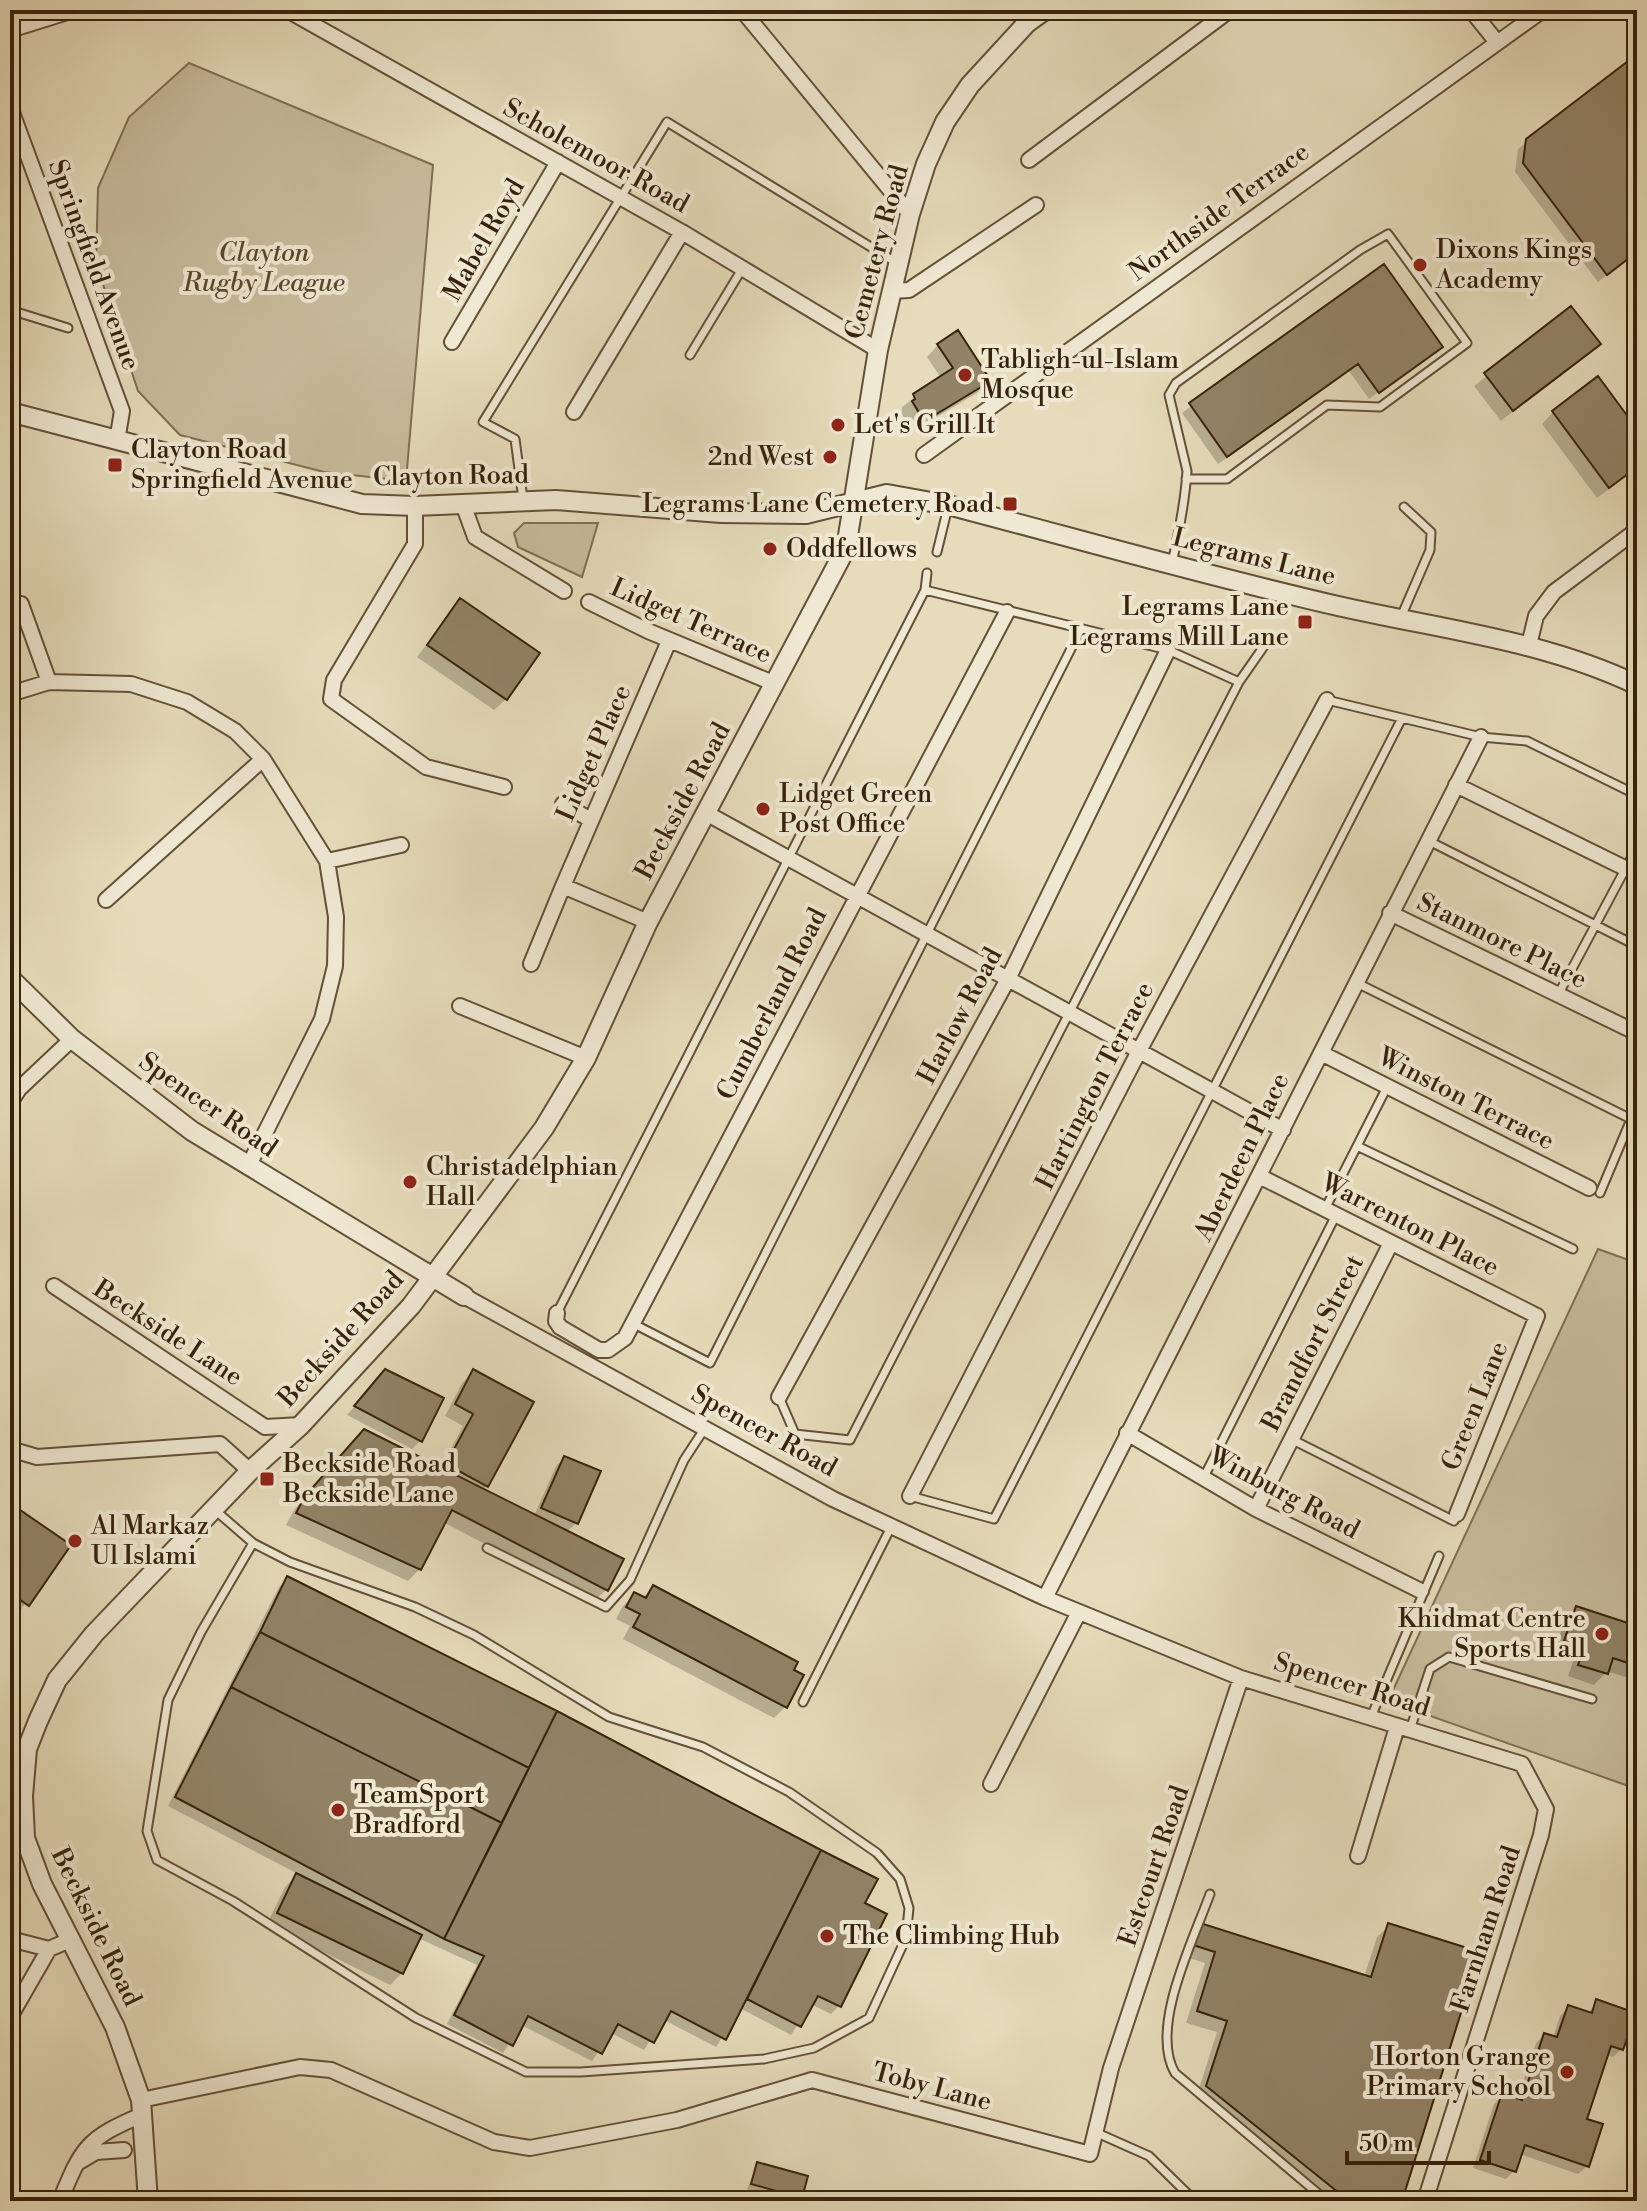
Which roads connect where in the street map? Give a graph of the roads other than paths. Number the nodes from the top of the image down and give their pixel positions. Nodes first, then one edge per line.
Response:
1 (74, 10) edge
2 (287, 10) edge
3 (742, 10) edge
4 (1045, 10) edge
5 (1230, 10) edge
6 (1471, 10) edge
7 (1543, 10) edge
8 (1021, 16) edge
9 (10, 30) edge
10 (1496, 41) junction
11 (10, 107) edge
12 (1029, 160) dead end
13 (558, 162) junction
14 (621, 197) junction
15 (1036, 205) dead end
16 (910, 214) junction
17 (682, 232) junction
18 (898, 263) junction
19 (742, 269) junction
20 (891, 291) junction
21 (10, 310) edge
22 (68, 328) dead end
23 (452, 342) dead end
24 (878, 350) junction
25 (690, 355) dead end
26 (10, 412) edge
27 (574, 412) dead end
28 (117, 441) junction
29 (924, 455) dead end
30 (1186, 479) junction
31 (855, 499) junction
32 (523, 501) junction
33 (463, 504) junction
34 (948, 505) junction
35 (415, 506) junction
36 (1404, 507) dead end
37 (1637, 530) edge
38 (937, 552) dead end
39 (1172, 563) junction
40 (927, 573) dead end
41 (925, 590) junction
42 (564, 591) dead end
43 (589, 602) dead end
44 (21, 604) dead end
45 (1007, 612) junction
46 (1400, 619) junction
47 (1081, 629) junction
48 (1269, 639) dead end
49 (669, 641) junction
50 (1529, 645) junction
51 (1168, 650) junction
52 (49, 682) junction
53 (1239, 682) junction
54 (773, 683) junction
55 (1637, 685) edge
56 (10, 694) edge
57 (1327, 700) joint
58 (1402, 718) junction
59 (1481, 737) junction
60 (263, 759) junction
61 (1456, 785) junction
62 (504, 787) dead end
63 (1637, 795) edge
64 (563, 804) dead end
65 (706, 813) junction
66 (591, 820) junction
67 (1427, 840) junction
68 (401, 845) dead end
69 (1637, 847) edge
70 (788, 858) junction
71 (327, 861) junction
72 (1623, 867) junction
73 (1637, 874) edge
74 (563, 886) junction
75 (855, 895) junction
76 (106, 900) dead end
77 (1390, 913) junction
78 (648, 922) junction
79 (1594, 924) junction
80 (925, 933) junction
81 (1637, 946) edge
82 (531, 964) dead end
83 (10, 978) edge
84 (1008, 979) junction
85 (1355, 982) junction
86 (1558, 995) junction
87 (460, 1006) dead end
88 (1069, 1012) junction
89 (1637, 1033) edge
90 (72, 1039) junction
91 (1139, 1051) junction
92 (1321, 1053) junction
93 (586, 1058) junction
94 (1388, 1086) junction
95 (1214, 1091) junction
96 (10, 1103) edge
97 (1637, 1105) edge
98 (1631, 1119) junction
99 (1283, 1130) junction
100 (1357, 1146) junction
101 (248, 1167) junction
102 (1261, 1177) junction
103 (1595, 1190) joint
104 (1330, 1212) junction
105 (1391, 1243) junction
106 (1573, 1249) dead end
107 (432, 1275) junction
108 (54, 1286) dead end
109 (464, 1296) joint
110 (557, 1313) joint
111 (1537, 1316) joint
112 (634, 1324) junction
113 (779, 1397) joint
114 (301, 1425) junction
115 (705, 1428) junction
116 (1127, 1433) junction
117 (1291, 1439) junction
118 (10, 1449) edge
119 (250, 1471) junction
120 (1203, 1478) junction
121 (910, 1496) joint
122 (1256, 1509) junction
123 (214, 1510) junction
124 (1457, 1514) joint
125 (891, 1527) junction
126 (253, 1543) junction
127 (487, 1548) dead end
128 (1439, 1556) dead end
129 (1421, 1591) junction
130 (1045, 1598) junction
131 (1079, 1612) junction
132 (1241, 1678) junction
133 (1592, 1699) dead end
134 (803, 1702) dead end
135 (1370, 1719) junction
136 (1403, 1729) junction
137 (991, 1784) dead end
138 (1546, 1809) joint
139 (1358, 1856) dead end
140 (1210, 1894) dead end
141 (10, 1913) edge
142 (72, 1939) junction
143 (11, 1940) edge
144 (49, 1949) junction
145 (10, 2017) edge
146 (142, 2108) junction
147 (1095, 2132) junction
148 (124, 2150) dead end
149 (75, 2164) junction
150 (1519, 2199) dead end
151 (60, 2201) edge
152 (148, 2201) edge
153 (1195, 2201) edge
154 (1327, 2201) edge
155 (1425, 2201) edge
156 (1544, 2201) edge

1 - 9 street
2 - 13 street, Scholemoor Road
3 - 16 street
4 - 8 street, Cemetery Road
5 - 12 street
6 - 10 street
7 - 10 street, Northside Terrace
8 - 16 street, Cemetery Road
10 - 29 street, Northside Terrace
11 - 28 street, Springfield Avenue
13 - 14 street, Scholemoor Road
13 - 23 street, Mabel Royd
14 - 17 street, Scholemoor Road
14 - 18 lane
14 - 32 lane
15 - 20 street
16 - 18 street, Cemetery Road
17 - 19 street, Scholemoor Road
17 - 27 street
18 - 20 street, Cemetery Road
19 - 24 street, Scholemoor Road
19 - 25 lane
20 - 24 street, Cemetery Road
21 - 22 lane
24 - 31 street, Cemetery Road
26 - 28 street, Clayton Road
28 - 35 street, Clayton Road
30 - 30 lane
30 - 39 lane
31 - 32 street, Clayton Road
31 - 34 street, Legrams Lane
31 - 54 street, Beckside Road
32 - 33 street, Clayton Road
33 - 35 street, Clayton Road
33 - 42 street
34 - 38 lane
34 - 39 street, Legrams Lane
35 - 62 street
36 - 46 lane
37 - 50 street
39 - 46 street, Legrams Lane
40 - 41 lane
41 - 45 lane
41 - 70 lane
43 - 49 street, Lidget Terrace
44 - 52 street
45 - 47 lane
45 - 75 street, Cumberland Road
46 - 50 street, Legrams Lane
47 - 51 lane
47 - 80 lane
48 - 53 lane
49 - 54 street, Lidget Terrace
49 - 66 street, Lidget Place
50 - 55 street, Legrams Lane
51 - 53 lane
51 - 84 street, Harlow Road
52 - 56 street
52 - 60 street
53 - 88 lane
54 - 65 street, Beckside Road
57 - 58 lane
57 - 91 street, Hartington Terrace
58 - 59 lane
58 - 95 lane
59 - 61 street, Aberdeen Place
59 - 63 lane
60 - 71 street
60 - 76 street
61 - 67 street, Aberdeen Place
61 - 72 street
64 - 66 street
65 - 70 street
65 - 78 street, Beckside Road
66 - 74 street, Lidget Place
67 - 77 street, Aberdeen Place
67 - 79 lane
68 - 71 street
69 - 72 lane
70 - 75 street
70 - 110 lane
71 - 101 street
72 - 73 street
72 - 79 lane
74 - 78 street
74 - 82 street, Lidget Place
75 - 80 street
75 - 112 street, Cumberland Road
77 - 85 street, Aberdeen Place
77 - 86 street, Stanmore Place
78 - 93 street, Beckside Road
79 - 81 lane
79 - 86 lane
80 - 84 street
80 - 112 lane
83 - 90 street, Spencer Road
84 - 88 street
84 - 113 street, Harlow Road
85 - 92 street, Aberdeen Place
85 - 98 lane
86 - 89 street, Stanmore Place
87 - 93 street
88 - 91 street
88 - 113 lane
90 - 96 street
90 - 101 street, Spencer Road
91 - 95 street
91 - 121 street, Hartington Terrace
92 - 94 street, Winston Terrace
92 - 99 street, Aberdeen Place
93 - 107 street, Beckside Road
94 - 100 lane
94 - 103 street, Winston Terrace
95 - 99 street
95 - 121 lane
97 - 98 lane
98 - 103 lane
99 - 102 street, Aberdeen Place
100 - 104 lane
100 - 106 lane
101 - 107 street, Spencer Road
102 - 104 street, Warrenton Place
102 - 116 street, Aberdeen Place
104 - 105 street, Warrenton Place
104 - 120 lane
105 - 111 street, Warrenton Place
105 - 117 street, Brandfort Street
107 - 109 street, Spencer Road
107 - 114 street, Beckside Road
108 - 114 street, Beckside Lane
109 - 115 street, Spencer Road
110 - 112 street, Cumberland Road
111 - 124 street, Green Lane
114 - 119 street, Beckside Road
115 - 125 street, Spencer Road
115 - 127 lane
116 - 120 street, Winburg Road
116 - 130 street, Aberdeen Place
117 - 122 street, Brandfort Street
117 - 124 lane
118 - 119 street
119 - 123 street, Beckside Road
120 - 122 street, Winburg Road
122 - 129 street, Winburg Road
123 - 126 lane
123 - 142 street, Beckside Road
125 - 130 street, Spencer Road
125 - 134 lane
126 - 126 lane
128 - 129 lane
129 - 135 lane
130 - 131 street, Spencer Road
131 - 132 street, Spencer Road
131 - 137 street
132 - 135 street, Spencer Road
132 - 147 street, Estcourt Road
133 - 136 lane
135 - 136 street, Spencer Road
136 - 138 street, Spencer Road
136 - 139 street
138 - 155 street, Farnham Road
140 - 154 lane
141 - 143 street
142 - 144 street
142 - 146 street, Beckside Road
143 - 144 street
144 - 145 street
146 - 147 street, Toby Lane
146 - 149 street
146 - 152 street, Beckside Road
147 - 153 lane
148 - 149 street
149 - 151 street
150 - 156 lane

